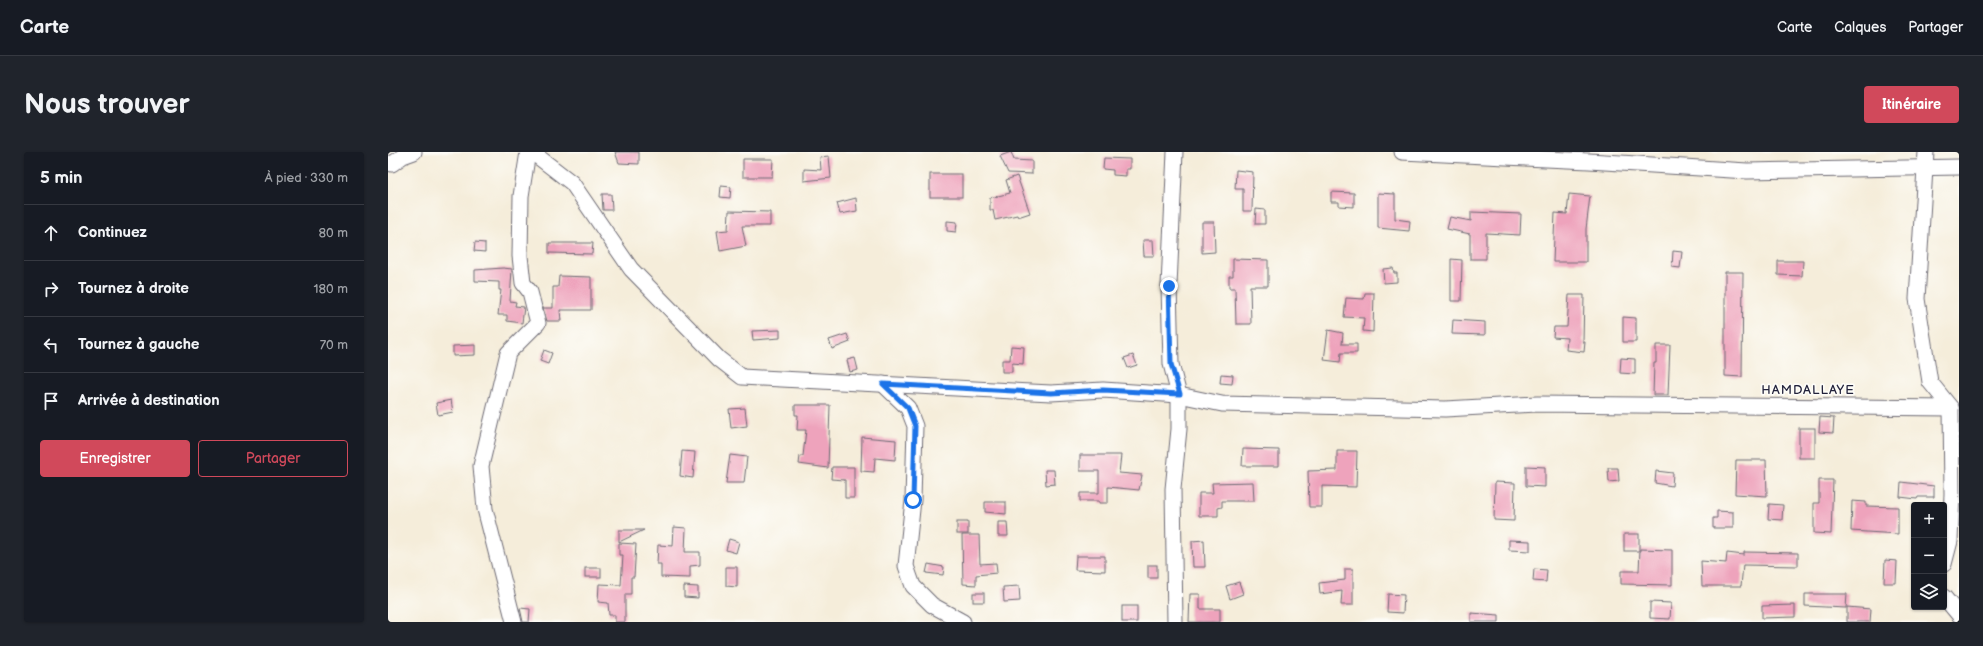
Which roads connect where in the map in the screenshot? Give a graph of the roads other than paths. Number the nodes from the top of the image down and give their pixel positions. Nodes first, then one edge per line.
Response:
1 (414, 152) edge
2 (528, 152) edge
3 (532, 152) edge
4 (1175, 152) edge
5 (1402, 152) edge
6 (1926, 152) edge
7 (388, 163) edge
8 (1959, 167) edge
9 (1926, 168) junction
10 (883, 384) junction
11 (1180, 394) junction
12 (1951, 408) junction
13 (1947, 552) edge
14 (1947, 601) edge
15 (1959, 615) edge
16 (514, 622) edge
17 (963, 622) edge
18 (1175, 622) edge

1 - 7 street
2 - 16 street
3 - 10 street
4 - 11 street
5 - 9 street
6 - 9 street
8 - 9 street
9 - 12 street
10 - 11 street
10 - 17 street
11 - 12 street
11 - 18 street
12 - 13 street
14 - 15 street

